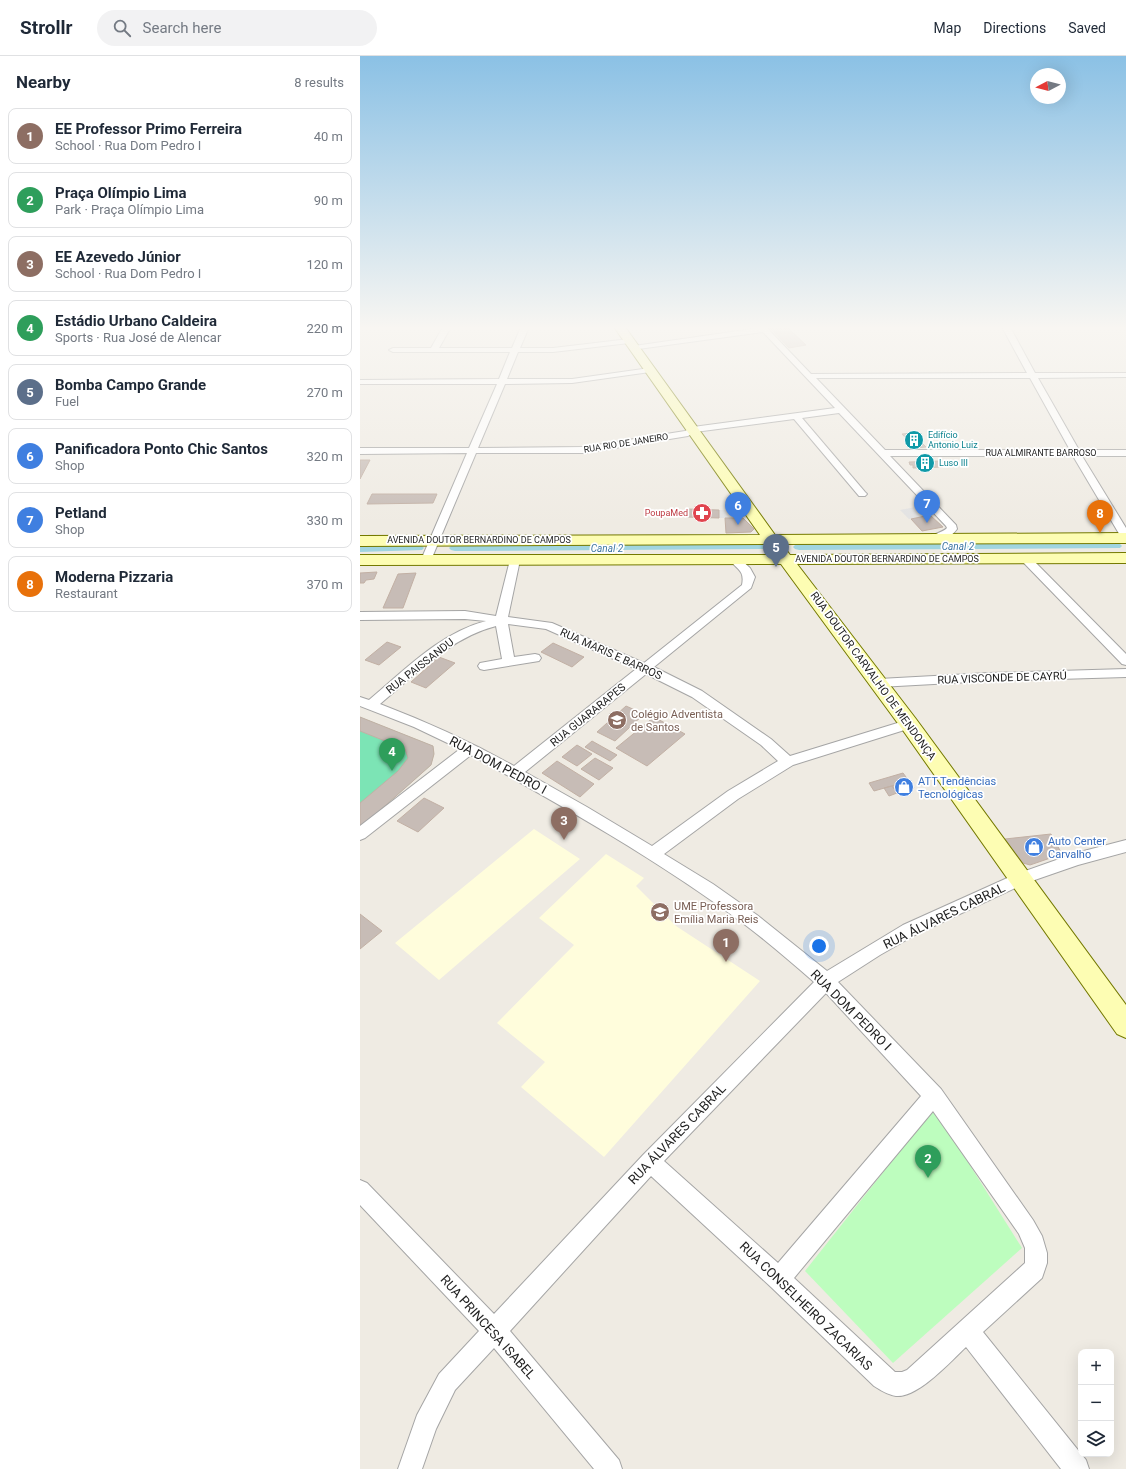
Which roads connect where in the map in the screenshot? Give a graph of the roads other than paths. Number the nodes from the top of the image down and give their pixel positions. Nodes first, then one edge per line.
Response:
1 (498, 393) edge
2 (666, 393) edge
3 (825, 393) edge
4 (1043, 393) edge
5 (841, 410) junction
6 (796, 416) junction
7 (693, 430) junction
8 (360, 451) edge
9 (472, 451) junction
10 (1126, 452) edge
11 (884, 453) junction
12 (1076, 453) junction
13 (862, 494) dead end
14 (1126, 537) edge
15 (936, 538) junction
16 (434, 540) junction
17 (771, 540) junction
18 (360, 541) edge
19 (1025, 558) junction
20 (1126, 558) edge
21 (360, 560) edge
22 (426, 560) junction
23 (515, 560) junction
24 (735, 560) junction
25 (786, 560) junction
26 (360, 616) edge
27 (501, 621) junction
28 (535, 658) dead end
29 (1126, 661) edge
30 (509, 662) junction
31 (484, 666) dead end
32 (645, 669) junction
33 (1126, 673) edge
34 (879, 684) junction
35 (366, 703) edge
36 (909, 724) junction
37 (470, 748) junction
38 (788, 762) junction
39 (515, 773) junction
40 (360, 834) edge
41 (1126, 846) edge
42 (652, 854) junction
43 (1020, 880) junction
44 (826, 981) junction
45 (1126, 1026) edge
46 (934, 1096) junction
47 (650, 1162) junction
48 (360, 1190) edge
49 (779, 1279) junction
50 (494, 1330) junction
51 (968, 1331) junction
52 (410, 1469) edge
53 (610, 1469) edge
54 (1077, 1469) edge

1 - 9 street
2 - 7 main road, RUA DOUTOR CARVALHO DE MENDONÇA
3 - 5 street
4 - 12 street
5 - 6 street, RUA RIO DE JANEIRO
5 - 11 street
6 - 7 street, RUA RIO DE JANEIRO
6 - 13 street
7 - 9 street, RUA RIO DE JANEIRO
7 - 17 main road, RUA DOUTOR CARVALHO DE MENDONÇA
8 - 9 street, RUA RIO DE JANEIRO
9 - 16 street
10 - 12 street, RUA ALMIRANTE BARROSO
11 - 12 street, RUA ALMIRANTE BARROSO
11 - 15 street
12 - 14 street
14 - 15 main road, AVENIDA DOUTOR BERNARDINO DE CAMPOS
15 - 17 main road, AVENIDA DOUTOR BERNARDINO DE CAMPOS
16 - 17 main road, AVENIDA DOUTOR BERNARDINO DE CAMPOS
16 - 18 main road, AVENIDA DOUTOR BERNARDINO DE CAMPOS
16 - 22 street
17 - 25 main road, RUA DOUTOR CARVALHO DE MENDONÇA
19 - 20 main road, AVENIDA DOUTOR BERNARDINO DE CAMPOS
19 - 25 main road, AVENIDA DOUTOR BERNARDINO DE CAMPOS
19 - 29 street
21 - 22 main road, AVENIDA DOUTOR BERNARDINO DE CAMPOS
22 - 23 main road, AVENIDA DOUTOR BERNARDINO DE CAMPOS
23 - 24 main road, AVENIDA DOUTOR BERNARDINO DE CAMPOS
23 - 27 street
24 - 25 main road, AVENIDA DOUTOR BERNARDINO DE CAMPOS
24 - 32 street, RUA GUARARAPES
25 - 34 main road, RUA DOUTOR CARVALHO DE MENDONÇA
26 - 27 street, RUA MARIS E BARROS
27 - 30 street
27 - 32 street, RUA MARIS E BARROS
27 - 35 street, RUA PAISSANDU
28 - 30 street
30 - 31 street
32 - 38 street, RUA MARIS E BARROS
32 - 39 street, RUA GUARARAPES
33 - 34 street, RUA VISCONDE DE CAYRÚ
34 - 36 main road, RUA DOUTOR CARVALHO DE MENDONÇA
35 - 37 street, RUA DOM PEDRO I
36 - 38 street
36 - 43 main road, RUA DOUTOR CARVALHO DE MENDONÇA
37 - 39 street, RUA DOM PEDRO I
37 - 40 street
38 - 42 street
39 - 42 street, RUA DOM PEDRO I
41 - 43 street, RUA ÁLVARES CABRAL
42 - 44 street, RUA DOM PEDRO I
43 - 44 street, RUA ÁLVARES CABRAL
43 - 45 main road, RUA DOUTOR CARVALHO DE MENDONÇA
44 - 46 street, RUA DOM PEDRO I
44 - 47 street, RUA ÁLVARES CABRAL
46 - 49 street
46 - 51 street, RUA DOM PEDRO I
47 - 49 street, RUA CONSELHEIRO ZACARIAS
47 - 50 street, RUA ÁLVARES CABRAL
48 - 50 street, RUA PRINCESA ISABEL
49 - 51 street, RUA CONSELHEIRO ZACARIAS
50 - 52 street, RUA ÁLVARES CABRAL
50 - 53 street, RUA PRINCESA ISABEL
51 - 54 street

